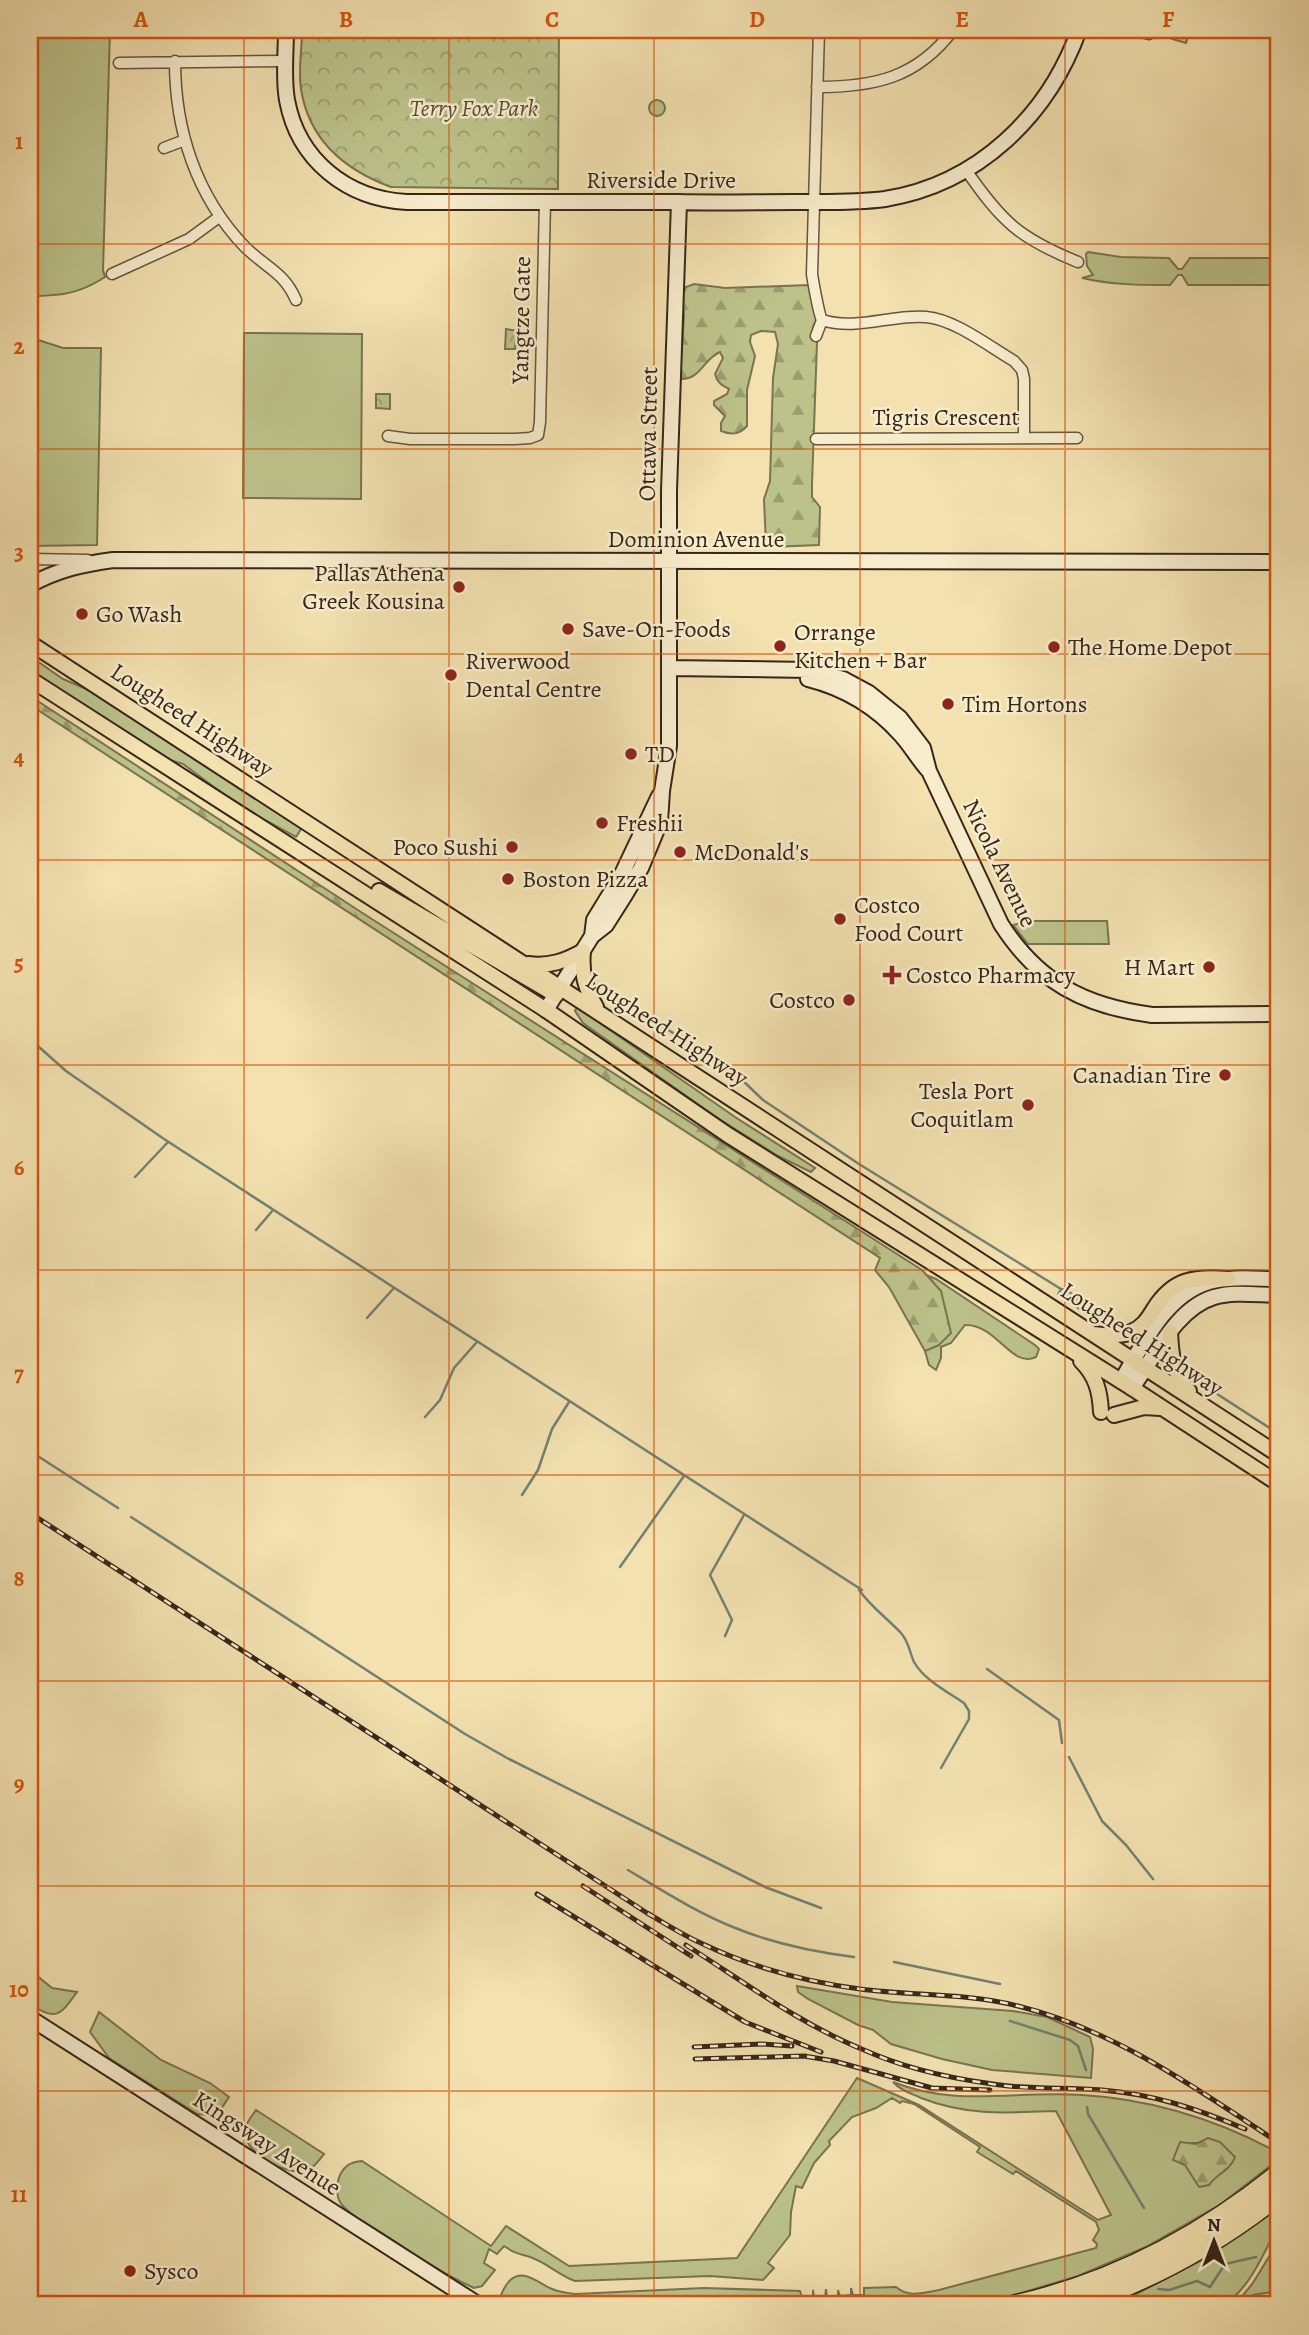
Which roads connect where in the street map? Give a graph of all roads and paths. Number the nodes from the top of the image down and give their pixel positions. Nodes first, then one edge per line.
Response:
1 (286, 30) edge
2 (819, 30) edge
3 (953, 30) edge
4 (1079, 30) edge
5 (1133, 30) edge
6 (1149, 34) dead end
7 (175, 61) junction
8 (285, 61) junction
9 (119, 63) dead end
10 (817, 87) junction
11 (185, 140) junction
12 (163, 148) dead end
13 (967, 170) junction
14 (545, 202) junction
15 (679, 202) junction
16 (813, 202) junction
17 (219, 217) junction
18 (1078, 262) dead end
19 (112, 274) dead end
20 (296, 300) dead end
21 (822, 320) junction
22 (816, 336) dead end
23 (388, 436) dead end
24 (1024, 437) junction
25 (1077, 438) dead end
26 (816, 439) dead end
27 (30, 559) edge
28 (113, 560) junction
29 (669, 561) junction
30 (1279, 562) edge
31 (30, 585) edge
32 (30, 643) edge
33 (669, 668) junction
34 (793, 670) junction
35 (30, 679) edge
36 (884, 712) junction
37 (929, 771) junction
38 (304, 854) junction
39 (583, 951) junction
40 (527, 964) junction
41 (558, 991) junction
42 (547, 1010) junction
43 (599, 1011) junction
44 (1279, 1014) edge
45 (1228, 1279) junction
46 (1279, 1279) edge
47 (1279, 1294) edge
48 (1170, 1332) junction
49 (1092, 1334) junction
50 (1070, 1350) junction
51 (1134, 1360) junction
52 (1147, 1368) junction
53 (1126, 1385) junction
54 (1202, 1405) junction
55 (1161, 1408) junction
56 (1279, 1455) edge
57 (1279, 1484) edge
58 (30, 2018) edge
59 (1279, 2172) edge
60 (1279, 2195) edge
61 (479, 2305) edge
62 (1013, 2305) edge
63 (1079, 2305) edge

1 - 8 street, Riverside Drive
2 - 10 street
3 - 10 street
4 - 13 street, Riverside Drive
5 - 6 street
7 - 8 street
7 - 9 street
7 - 11 street
8 - 14 street, Riverside Drive
10 - 16 street
11 - 12 street
11 - 17 street
13 - 16 street, Riverside Drive
13 - 18 street
14 - 15 street, Riverside Drive
14 - 23 street, Yangtze Gate
15 - 16 street, Riverside Drive
15 - 29 street, Ottawa Street
16 - 21 street
17 - 19 street
17 - 20 street
21 - 22 street
21 - 24 street
24 - 25 street, Tigris Crescent
24 - 26 street, Tigris Crescent
27 - 28 street, Dominion Avenue
28 - 29 street, Dominion Avenue
28 - 31 street, Dominion Avenue
29 - 30 street, Dominion Avenue
29 - 33 street, Ottawa Street
32 - 40 main road, Lougheed Highway
33 - 34 street, Nicola Avenue
33 - 39 street, Ottawa Street
34 - 36 street, Nicola Avenue
34 - 36 street, Nicola Avenue
35 - 38 main road, Lougheed Highway
36 - 37 street, Nicola Avenue
36 - 37 street, Nicola Avenue
37 - 44 street, Nicola Avenue
38 - 41 main road
38 - 42 main road, Lougheed Highway
39 - 40 main road
39 - 41 street, Ottawa Street
39 - 43 main road
40 - 41 main road, Lougheed Highway
41 - 42 street, Ottawa Street
41 - 43 main road, Lougheed Highway
42 - 50 main road, Lougheed Highway
43 - 49 main road, Lougheed Highway
45 - 46 street
45 - 49 main road
45 - 51 street
47 - 48 street
48 - 52 street
48 - 54 main road
49 - 51 main road, Lougheed Highway
50 - 53 main road, Lougheed Highway
50 - 55 main road
51 - 52 main road, Lougheed Highway
51 - 53 street
52 - 53 street
52 - 54 main road, Lougheed Highway
53 - 55 main road, Lougheed Highway
54 - 56 main road, Lougheed Highway
55 - 57 main road, Lougheed Highway
58 - 61 street, Kingsway Avenue
59 - 62 highway
60 - 63 highway

